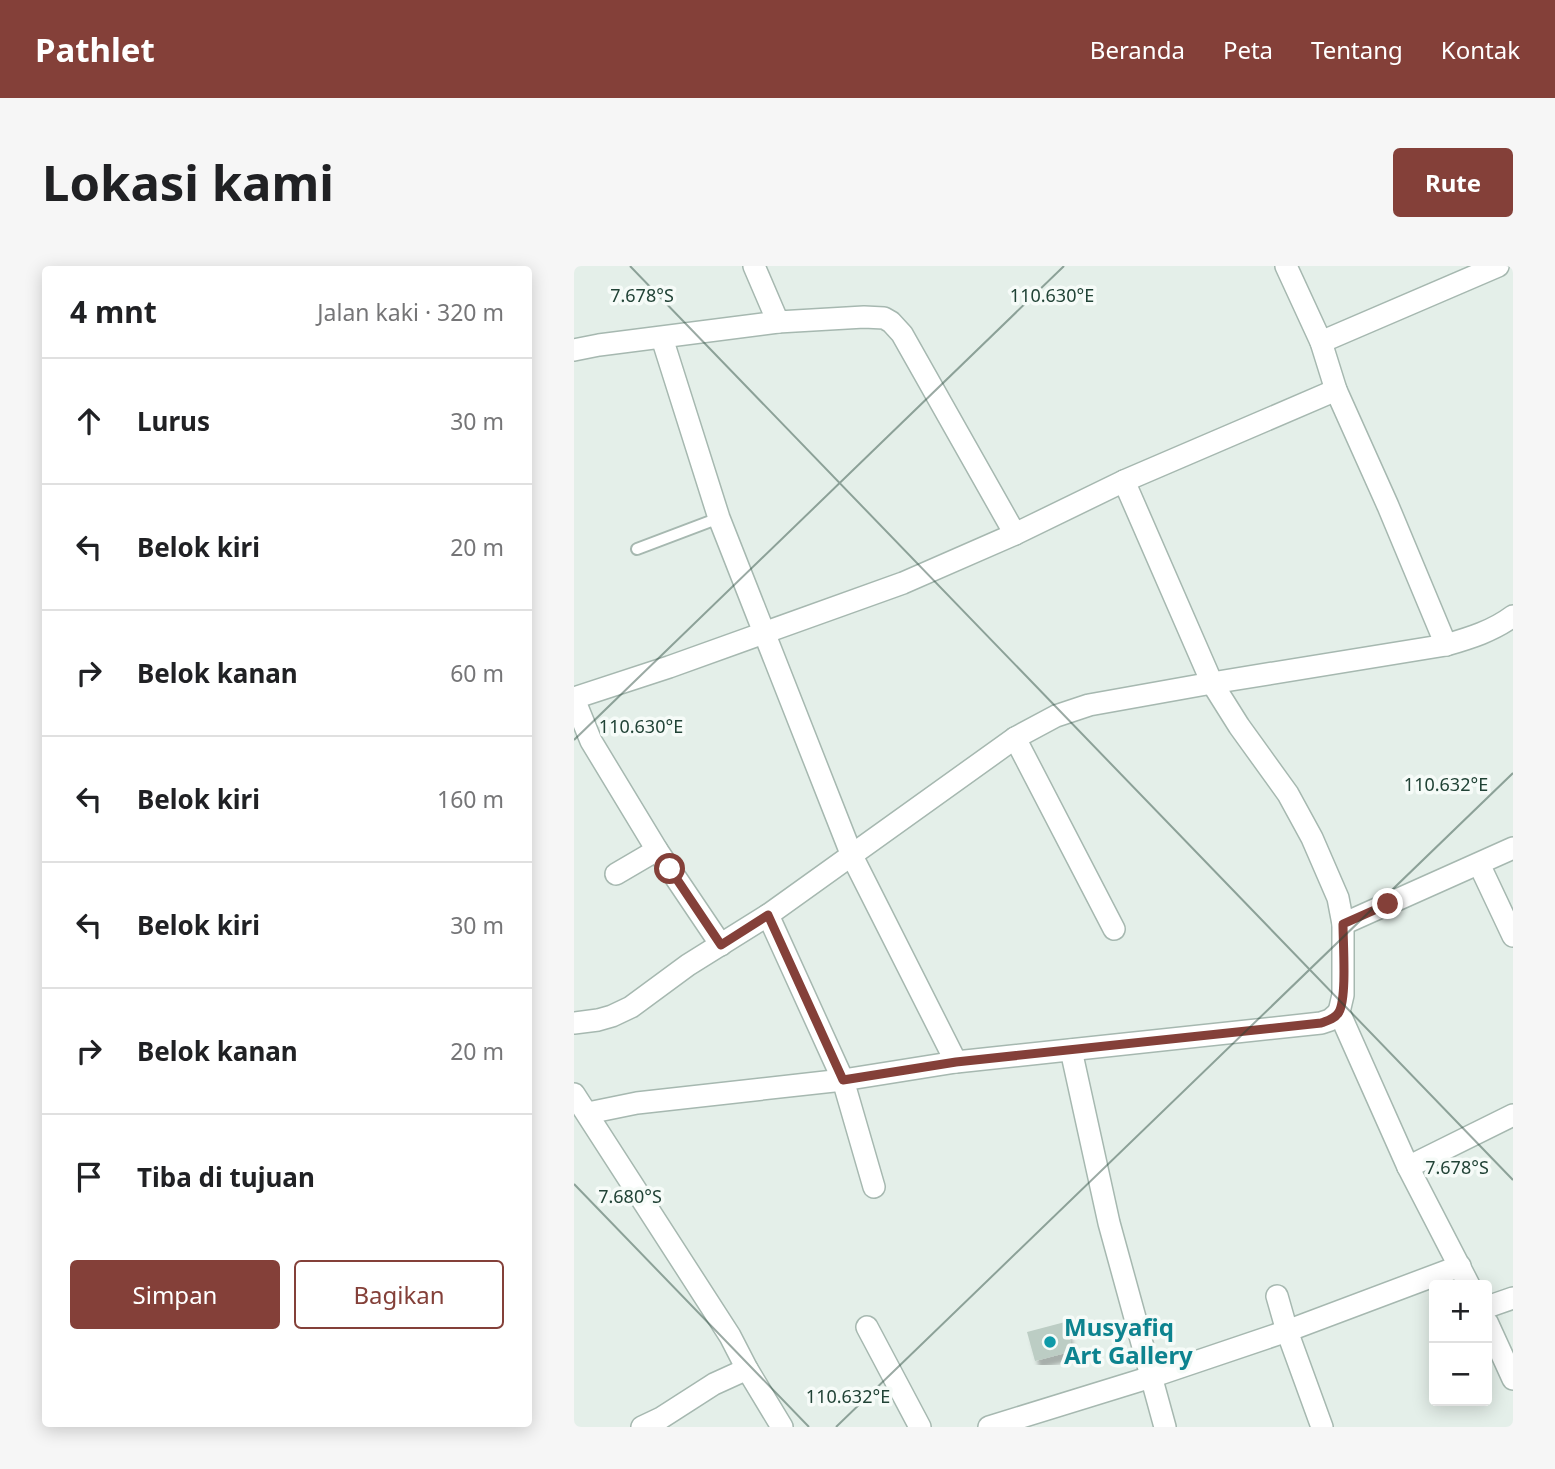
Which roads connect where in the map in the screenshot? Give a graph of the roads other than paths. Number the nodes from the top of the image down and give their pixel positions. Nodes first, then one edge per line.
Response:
1 (754, 266) edge
2 (1286, 266) edge
3 (1498, 266) edge
4 (778, 322) junction
5 (662, 338) junction
6 (1321, 342) junction
7 (574, 350) edge
8 (1336, 390) junction
9 (1124, 481) junction
10 (719, 518) junction
11 (1015, 534) junction
12 (637, 549) dead end
13 (1513, 616) edge
14 (764, 633) junction
15 (1446, 645) junction
16 (1212, 683) junction
17 (574, 698) edge
18 (1015, 738) junction
19 (583, 745) edge
20 (1513, 848) edge
21 (657, 850) junction
22 (852, 856) junction
23 (1479, 864) junction
24 (616, 874) dead end
25 (768, 915) junction
26 (1343, 924) junction
27 (1114, 929) dead end
28 (1513, 936) edge
29 (721, 945) junction
30 (1339, 1012) junction
31 (574, 1023) edge
32 (1071, 1050) junction
33 (956, 1062) junction
34 (843, 1080) junction
35 (574, 1094) edge
36 (588, 1113) junction
37 (1513, 1115) edge
38 (1408, 1167) junction
39 (874, 1187) dead end
40 (1465, 1276) edge
41 (1278, 1296) dead end
42 (1513, 1298) edge
43 (1492, 1305) edge
44 (867, 1328) dead end
45 (1287, 1331) junction
46 (1492, 1333) edge
47 (747, 1369) junction
48 (1151, 1377) junction
49 (1513, 1378) edge
50 (1013, 1423) edge
51 (642, 1427) edge
52 (782, 1427) edge
53 (920, 1427) edge
54 (989, 1427) edge
55 (1165, 1427) edge
56 (1322, 1427) edge

1 - 4 street
2 - 6 street
3 - 6 street
4 - 5 street
4 - 11 street
5 - 7 street
5 - 10 street
6 - 8 street
8 - 9 street
8 - 15 street
9 - 11 street
9 - 16 street
10 - 12 lane
10 - 14 street
11 - 14 street
13 - 15 street
14 - 17 street
14 - 22 street
15 - 16 street
16 - 18 street
16 - 26 street
17 - 19 street
18 - 22 street
18 - 27 street
19 - 21 street
20 - 23 street
21 - 24 street
21 - 29 street
22 - 25 street
22 - 33 street
23 - 26 street
23 - 28 street
25 - 29 street
25 - 34 street
26 - 30 street
29 - 31 street
30 - 32 street
30 - 38 street
32 - 33 street
32 - 48 street
33 - 34 street
34 - 36 street
34 - 39 street
35 - 36 street
36 - 47 street
37 - 38 street
38 - 40 street
40 - 45 street
41 - 45 street
42 - 43 street
44 - 53 street
45 - 48 street
45 - 56 street
46 - 49 street
47 - 51 street
47 - 52 street
48 - 50 street
48 - 55 street
50 - 54 street

